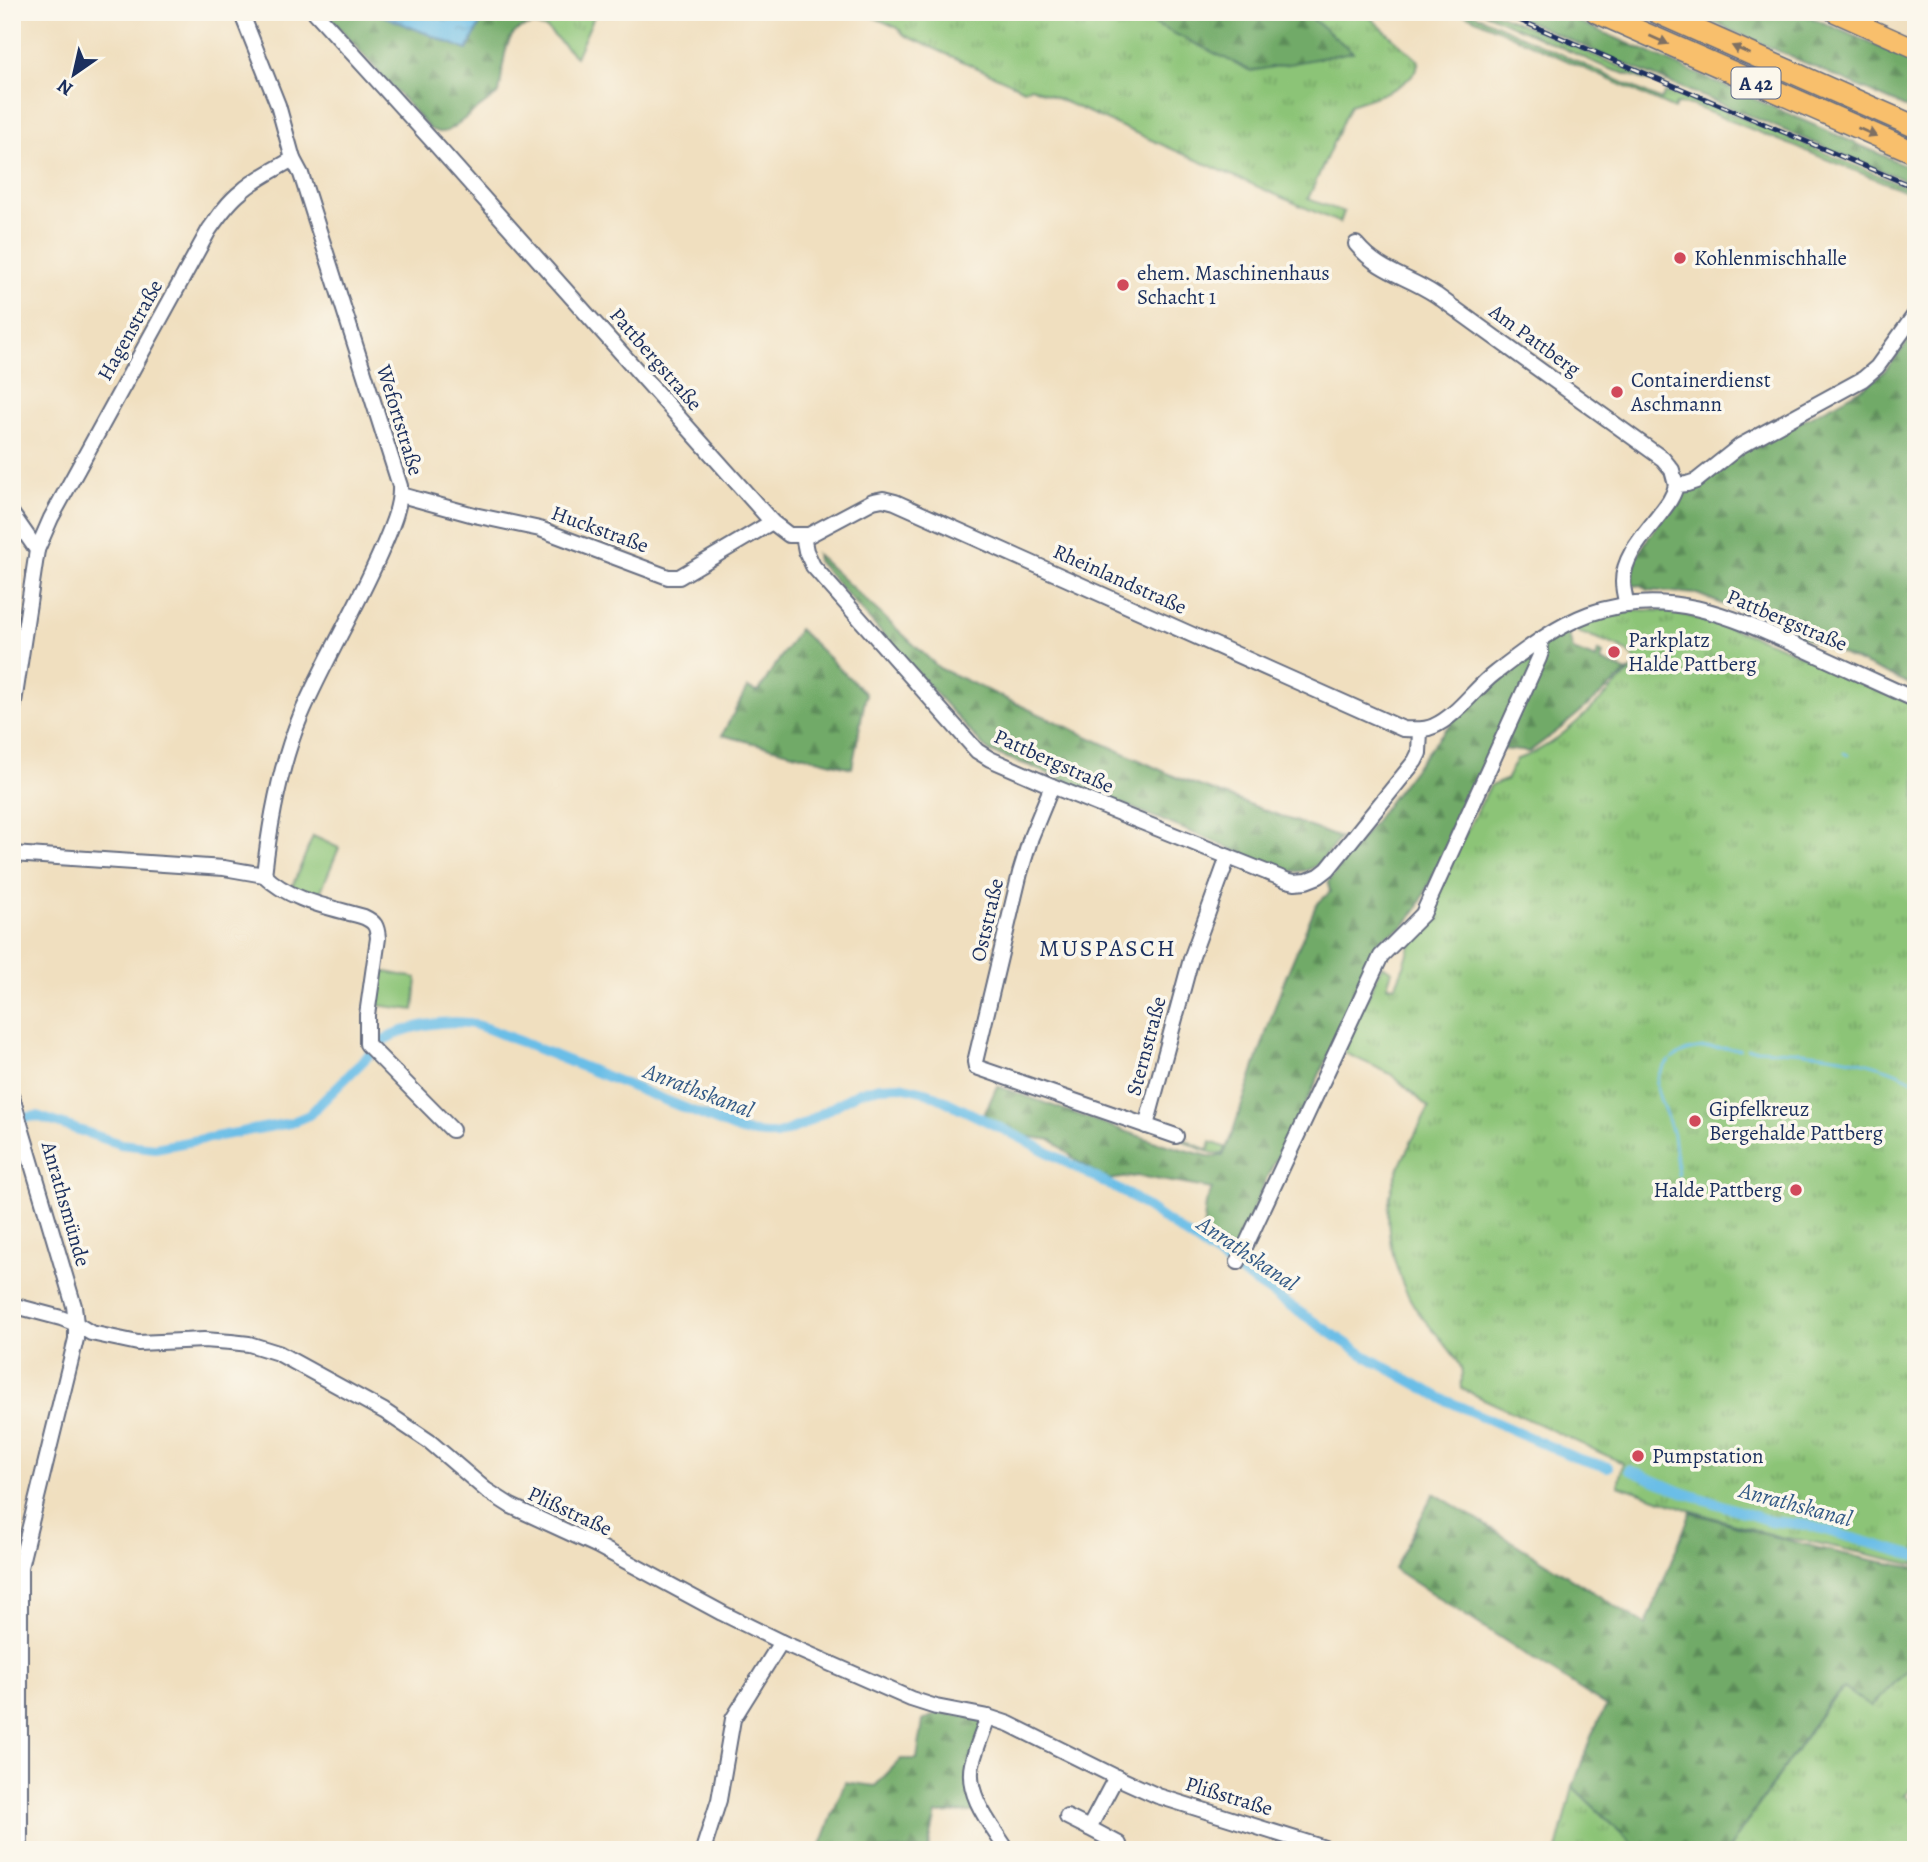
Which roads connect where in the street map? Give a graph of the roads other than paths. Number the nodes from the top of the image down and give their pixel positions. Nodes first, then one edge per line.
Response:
1 (241, 12) edge
2 (315, 12) edge
3 (1596, 12) edge
4 (1656, 12) edge
5 (1833, 12) edge
6 (1916, 48) edge
7 (1916, 127) edge
8 (1916, 153) edge
9 (293, 159) junction
10 (1356, 244) dead end
11 (1916, 313) edge
12 (1676, 485) junction
13 (401, 495) junction
14 (12, 513) edge
15 (772, 522) junction
16 (803, 536) junction
17 (37, 550) junction
18 (1627, 605) junction
19 (1539, 641) junction
20 (1916, 700) edge
21 (12, 716) edge
22 (1420, 730) junction
23 (1052, 786) junction
24 (12, 854) edge
25 (1228, 857) junction
26 (264, 875) junction
27 (13, 1099) edge
28 (1146, 1126) junction
29 (452, 1130) dead end
30 (1177, 1136) dead end
31 (1238, 1262) dead end
32 (12, 1305) edge
33 (76, 1324) junction
34 (780, 1642) junction
35 (988, 1717) junction
36 (1116, 1777) junction
37 (1067, 1817) dead end
38 (1089, 1828) junction
39 (1119, 1844) dead end
40 (20, 1850) edge
41 (703, 1850) edge
42 (1007, 1850) edge
43 (1331, 1850) edge

1 - 9 street, Wefortstraße
2 - 15 street, Pattbergstraße
3 -> 8 highway, A 42
7 -> 4 highway, A 42
5 - 6 main road
9 - 13 street, Wefortstraße
9 - 17 street, Hagenstraße
10 - 12 street, Am Pattberg
11 - 12 street
12 - 18 street
13 - 15 street, Huckstraße
13 - 26 street, Wefortstraße
14 - 17 street
15 - 16 street, Pattbergstraße
16 - 22 street, Rheinlandstraße
16 - 23 street, Pattbergstraße
17 - 21 street
18 - 19 street, Pattbergstraße
18 - 20 street, Pattbergstraße
19 - 22 street, Pattbergstraße
19 - 31 street
22 - 25 street, Pattbergstraße
23 - 25 street, Pattbergstraße
23 - 28 street, Oststraße
24 - 26 street
25 - 28 street, Sternstraße
26 - 29 street
27 - 33 street, Anrathsmünde
28 - 30 street
32 - 33 street, Plißstraße
33 - 34 street, Plißstraße
33 - 40 street, Anrathsmünde
34 - 35 street, Plißstraße
34 - 41 street
35 - 36 street, Plißstraße
35 - 42 street
36 - 38 street
36 - 43 street, Plißstraße
37 - 38 street
38 - 39 street

